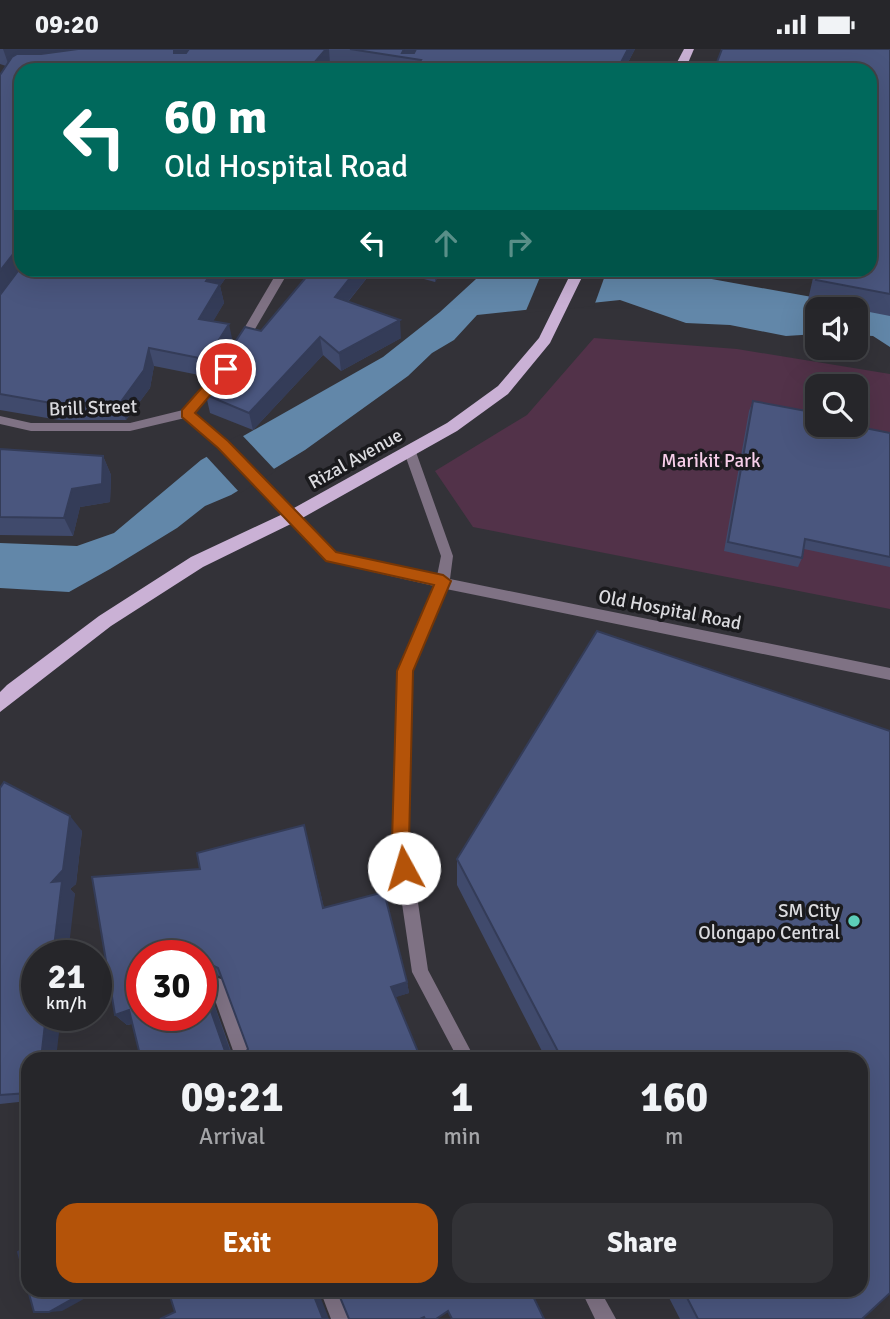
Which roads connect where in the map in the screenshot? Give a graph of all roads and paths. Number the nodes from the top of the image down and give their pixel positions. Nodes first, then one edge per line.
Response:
1 (280, 277) edge
2 (576, 277) edge
3 (187, 413) junction
4 (0, 420) edge
5 (410, 452) junction
6 (291, 517) junction
7 (443, 581) junction
8 (890, 674) edge
9 (0, 704) edge
10 (218, 986) edge
11 (242, 1052) edge
12 (463, 1052) edge
13 (333, 1297) edge
14 (594, 1297) edge
15 (341, 1319) edge
16 (606, 1319) edge

1 - 3 street
2 - 5 main road, Rizal Avenue
3 - 4 street, Brill Street
3 - 6 street, Old Hospital Road
5 - 6 main road, Rizal Avenue
5 - 7 street
6 - 7 street, Old Hospital Road
6 - 9 main road, Rizal Avenue
7 - 8 street, Old Hospital Road
7 - 12 street
10 - 11 street
13 - 15 street
14 - 16 street

